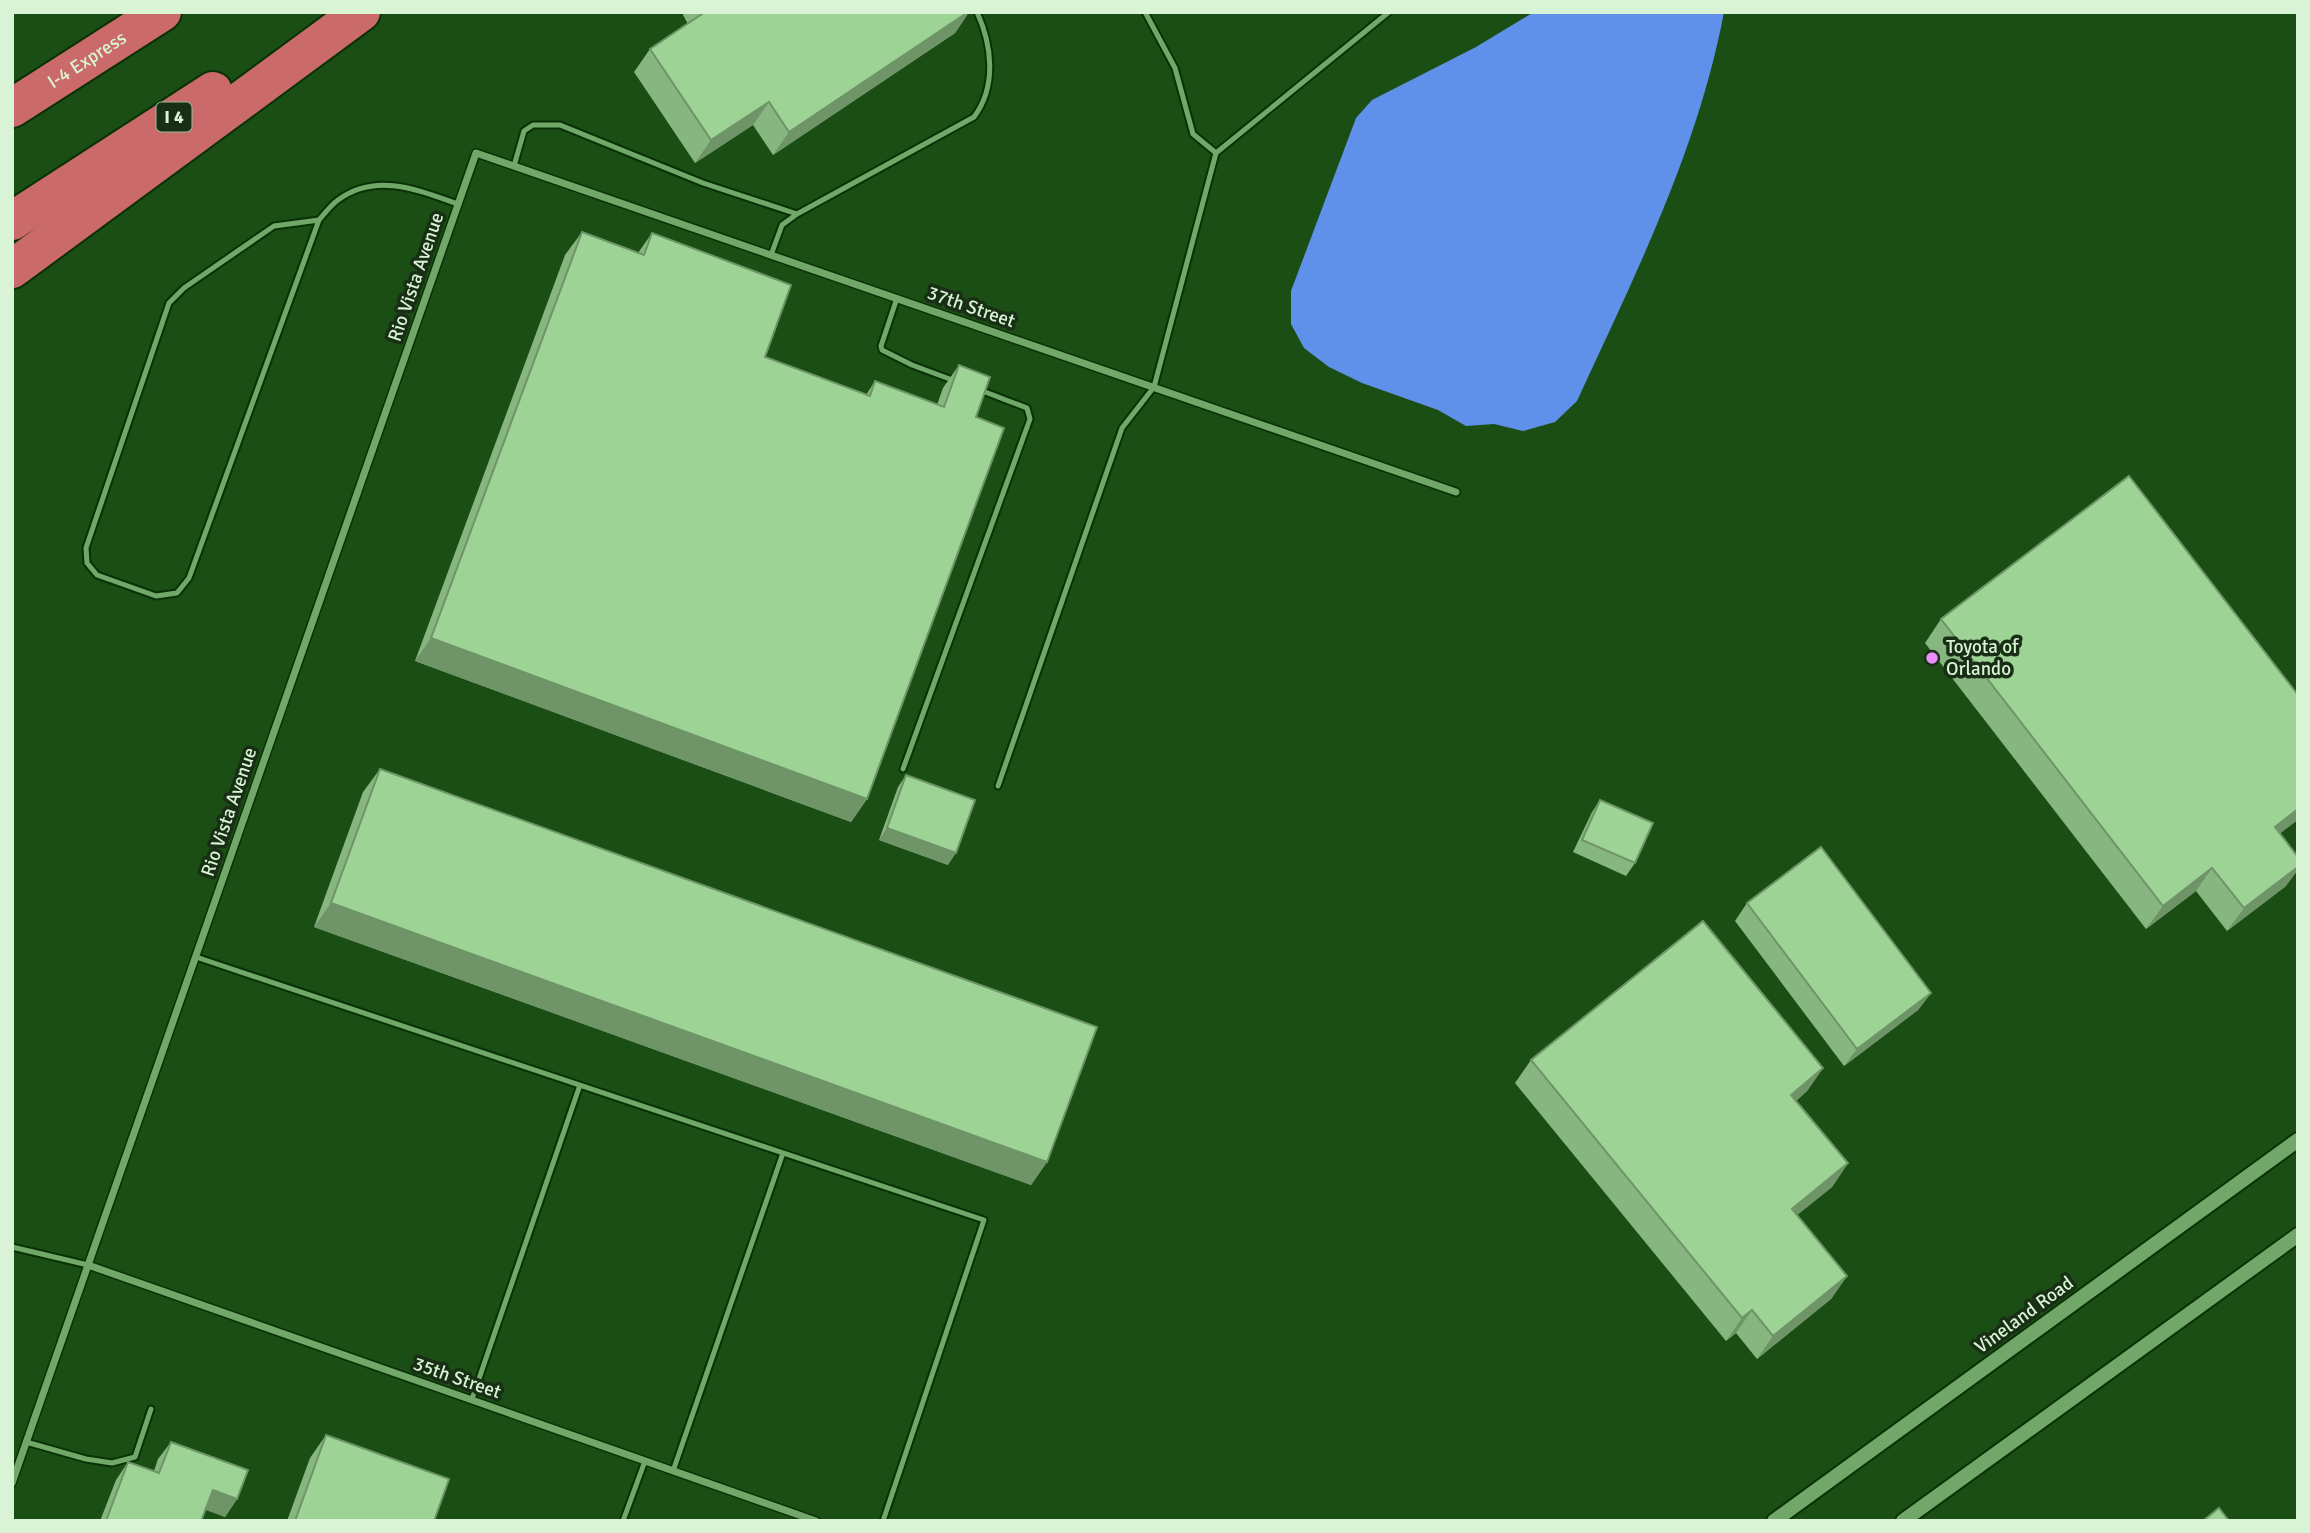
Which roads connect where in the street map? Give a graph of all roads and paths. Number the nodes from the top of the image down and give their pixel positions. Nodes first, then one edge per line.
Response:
1 (162, 12) edge
2 (335, 12) edge
3 (361, 12) edge
4 (977, 12) edge
5 (1145, 12) edge
6 (1389, 12) edge
7 (12, 108) edge
8 (476, 153) joint
9 (1216, 153) junction
10 (514, 166) junction
11 (458, 204) junction
12 (797, 214) junction
13 (318, 220) junction
14 (12, 221) edge
15 (771, 255) junction
16 (12, 268) edge
17 (897, 298) junction
18 (963, 384) edge
19 (1154, 387) junction
20 (976, 389) edge
21 (1456, 492) dead end
22 (903, 769) dead end
23 (998, 786) dead end
24 (196, 957) junction
25 (580, 1085) junction
26 (2298, 1140) edge
27 (783, 1153) junction
28 (2298, 1236) edge
29 (12, 1247) edge
30 (88, 1265) junction
31 (472, 1399) junction
32 (151, 1409) dead end
33 (26, 1442) junction
34 (645, 1461) junction
35 (673, 1471) junction
36 (12, 1483) edge
37 (623, 1521) edge
38 (816, 1521) edge
39 (883, 1521) edge
40 (1774, 1521) edge
41 (1903, 1521) edge

1 - 7 highway, I-4 Express
2 - 14 highway, I 4
3 - 16 highway
4 - 12 lane
5 - 9 lane
6 - 9 lane
8 - 10 street, 37th Street
8 - 11 street, Rio Vista Avenue
9 - 19 lane
10 - 12 lane
10 - 15 street, 37th Street
11 - 13 lane
11 - 24 street, Rio Vista Avenue
12 - 15 lane
13 - 13 lane
15 - 17 street, 37th Street
17 - 18 lane
17 - 19 street, 37th Street
19 - 21 street, 37th Street
19 - 23 lane
20 - 22 lane
24 - 25 lane
24 - 30 street, Rio Vista Avenue
25 - 27 lane
25 - 31 lane
26 - 40 street, Vineland Road
27 - 35 lane
27 - 39 lane
28 - 41 street
29 - 30 lane
30 - 31 street, 35th Street
30 - 33 street, Rio Vista Avenue
31 - 34 street, 35th Street
32 - 33 lane
33 - 36 street, Rio Vista Avenue
34 - 35 street, 35th Street
34 - 37 lane
35 - 38 street, 35th Street

